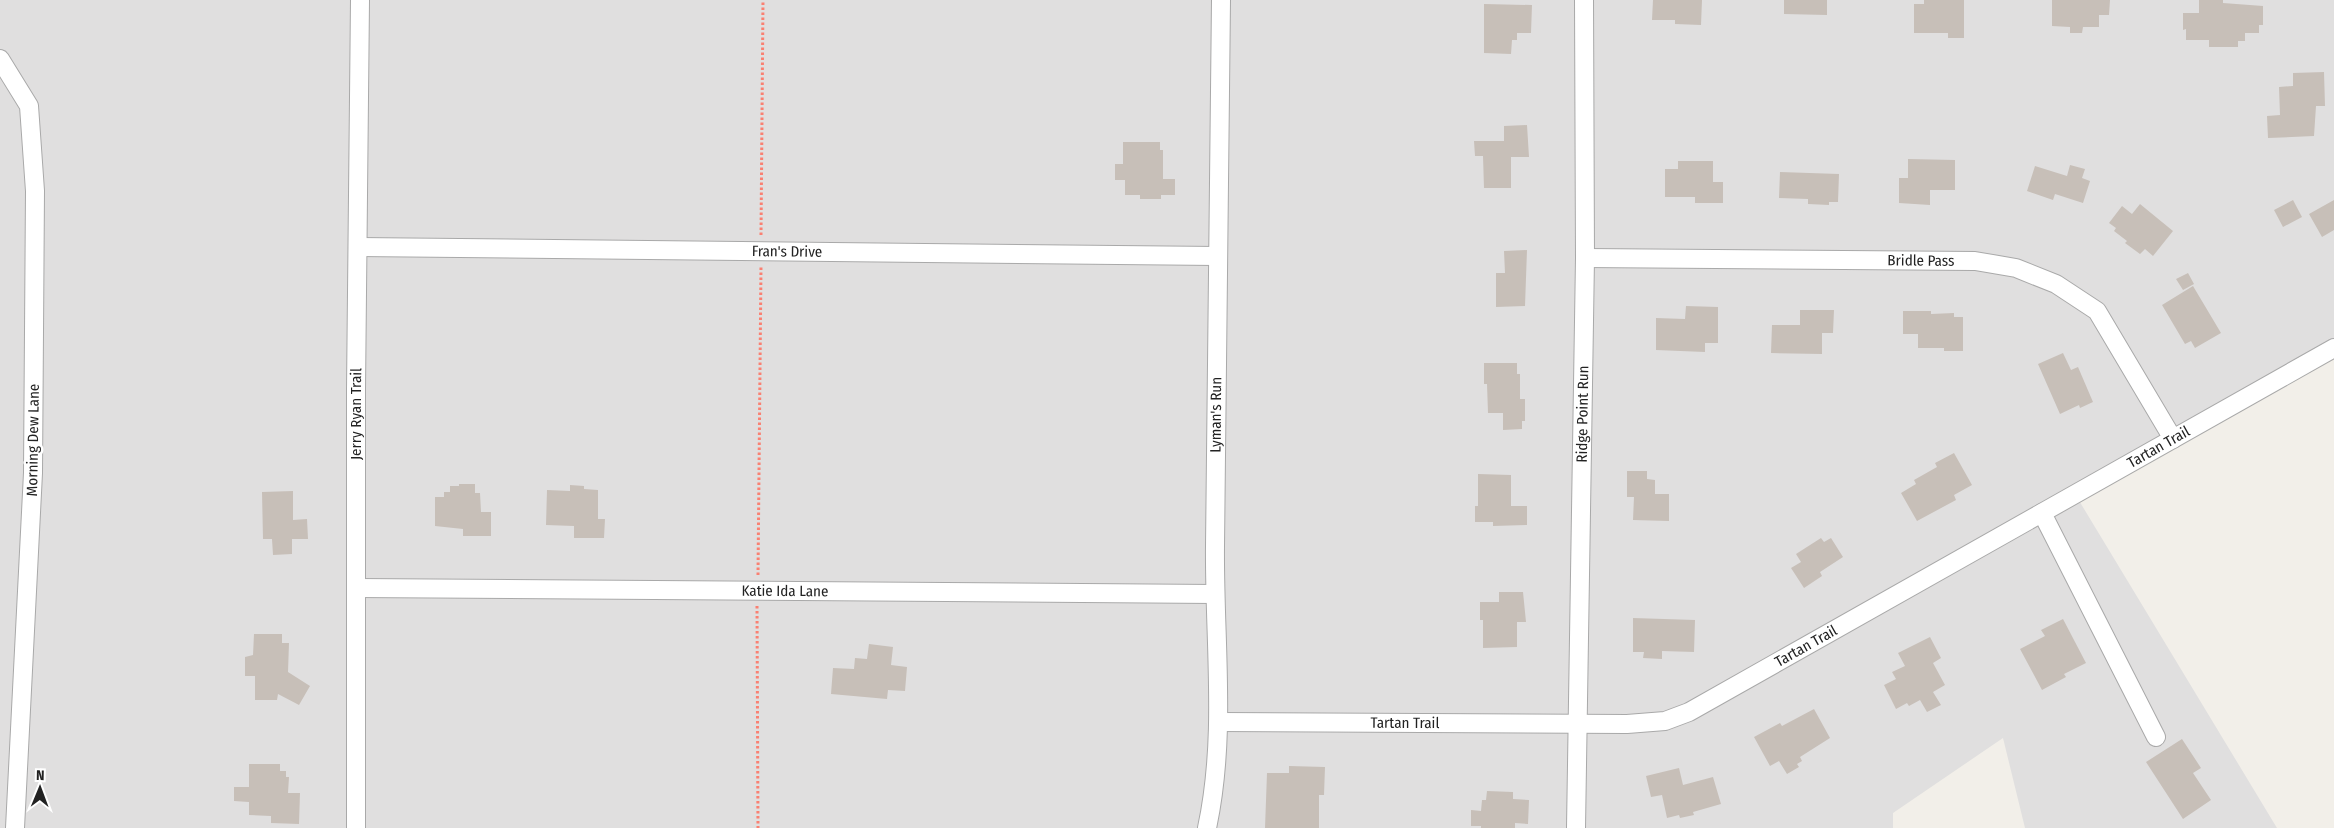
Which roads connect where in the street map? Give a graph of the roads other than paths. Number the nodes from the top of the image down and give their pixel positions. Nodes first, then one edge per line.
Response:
1 (360, 0) edge
2 (1221, 0) edge
3 (1584, 0) edge
4 (0, 59) edge
5 (358, 247) junction
6 (1217, 256) junction
7 (1585, 258) junction
8 (2334, 348) edge
9 (2173, 439) junction
10 (2042, 513) junction
11 (356, 588) junction
12 (1215, 594) junction
13 (1220, 722) junction
14 (1577, 724) junction
15 (2156, 737) dead end
16 (15, 828) edge
17 (356, 828) edge
18 (1207, 828) edge
19 (1576, 828) edge

1 - 5 street, Jerry Ryan Trail
2 - 6 street, Lyman's Run
3 - 7 street, Ridge Point Run
4 - 16 street, Morning Dew Lane
5 - 6 street, Fran's Drive
5 - 11 street, Jerry Ryan Trail
6 - 12 street, Lyman's Run
7 - 9 street, Bridle Pass
7 - 14 street, Ridge Point Run
8 - 9 street, Tartan Trail
9 - 10 street, Tartan Trail
10 - 14 street, Tartan Trail
10 - 15 street
11 - 12 street, Katie Ida Lane
11 - 17 street, Jerry Ryan Trail
12 - 13 street, Lyman's Run
13 - 14 street, Tartan Trail
13 - 18 street, Lyman's Run
14 - 19 street, Ridge Point Run

